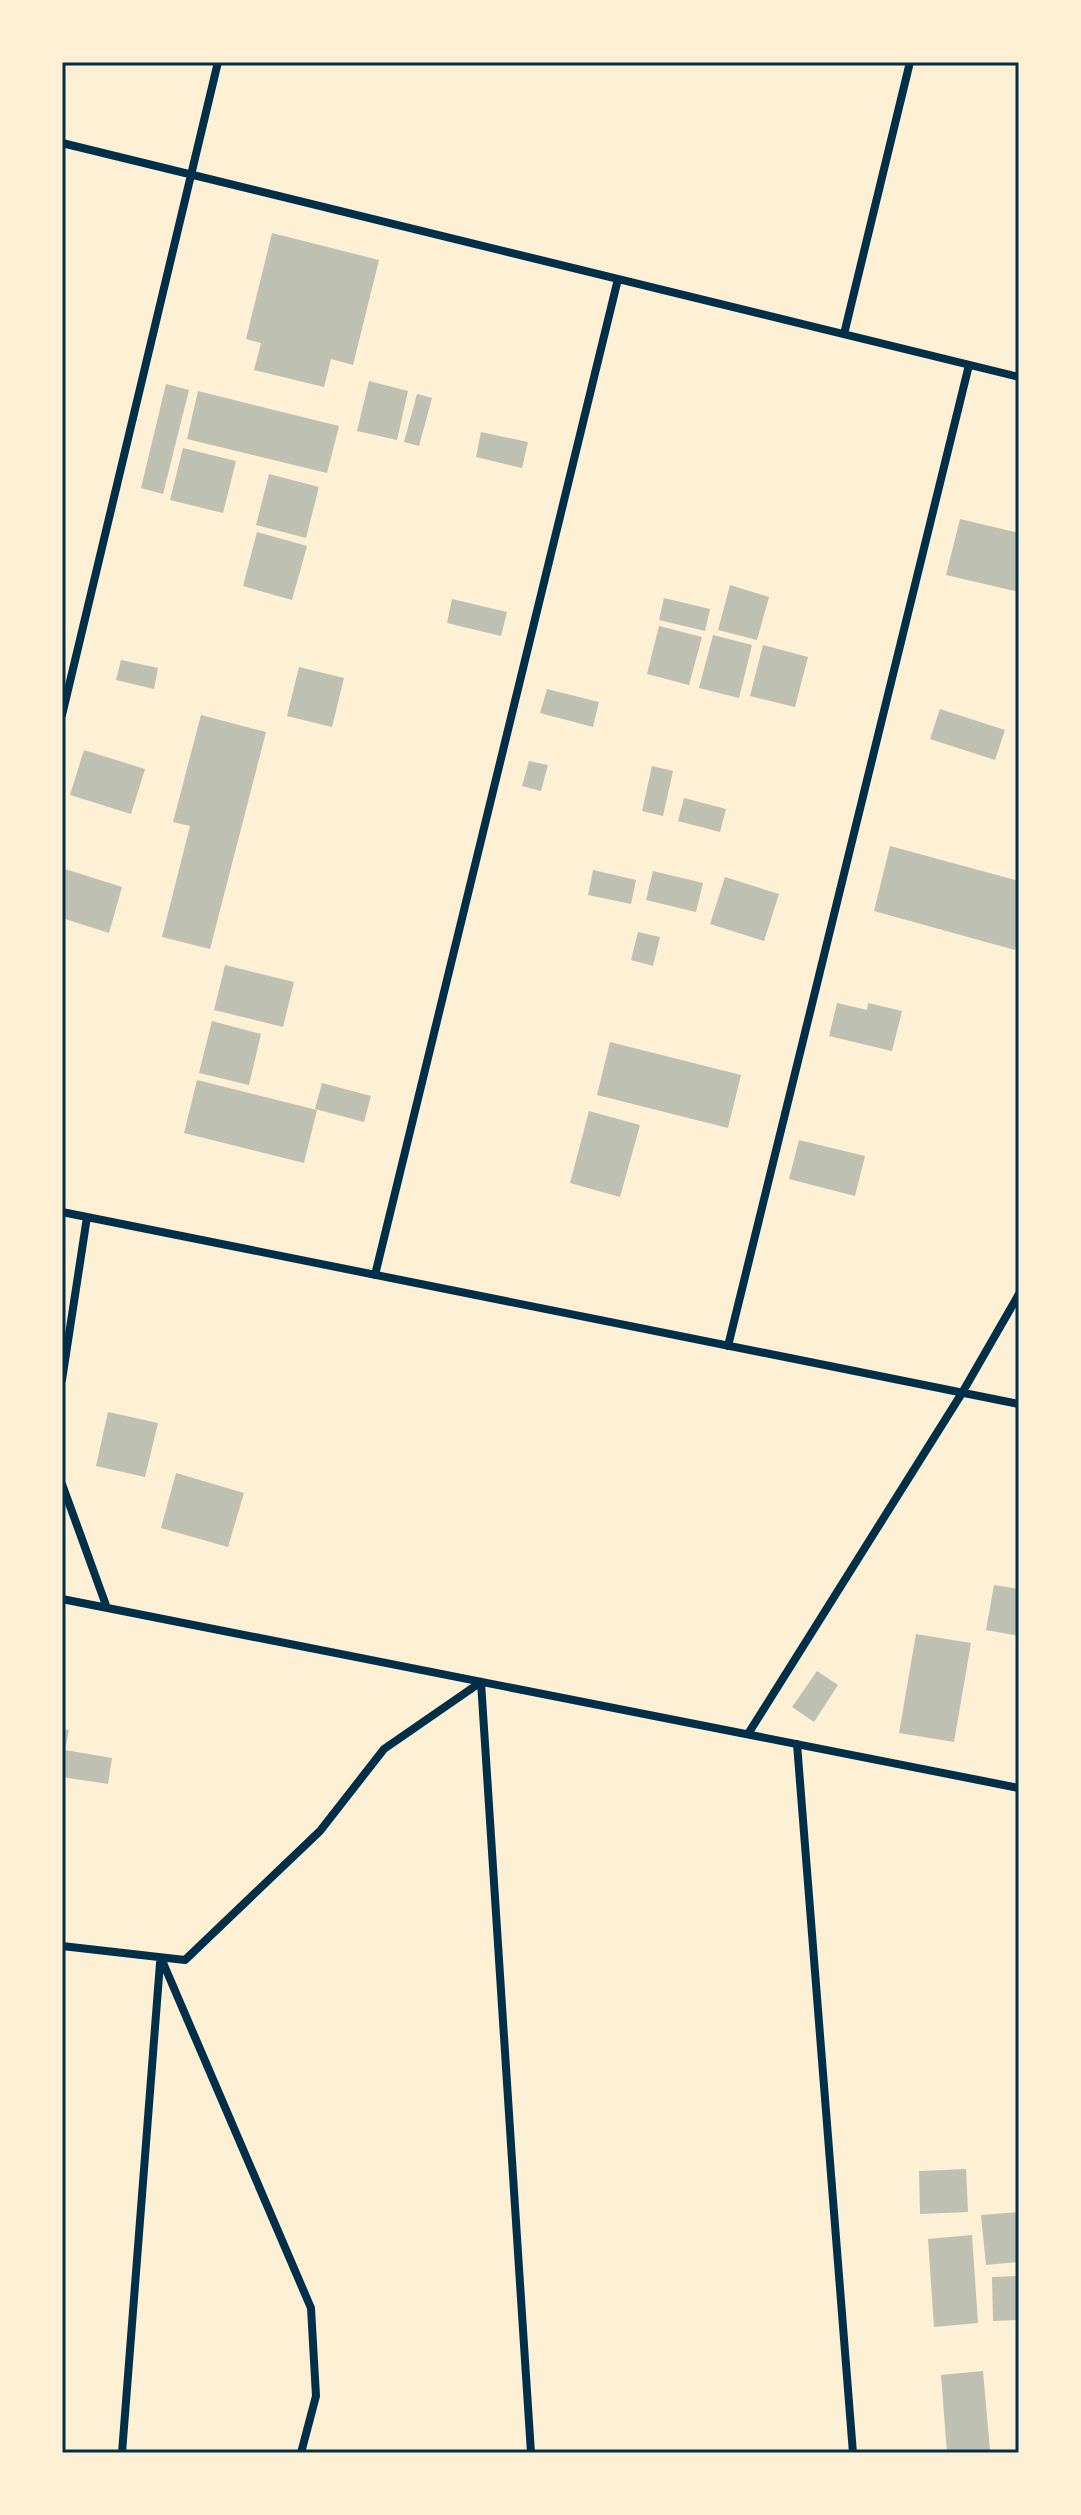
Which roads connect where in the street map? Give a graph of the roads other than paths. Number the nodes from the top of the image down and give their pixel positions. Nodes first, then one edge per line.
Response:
1 (218, 62) edge
2 (910, 62) edge
3 (62, 143) edge
4 (191, 175) junction
5 (618, 279) junction
6 (844, 334) junction
7 (969, 365) junction
8 (1019, 377) edge
9 (62, 715) edge
10 (62, 1212) edge
11 (87, 1217) junction
12 (375, 1275) junction
13 (1019, 1294) edge
14 (728, 1346) junction
15 (62, 1380) edge
16 (962, 1393) junction
17 (1019, 1404) edge
18 (62, 1484) edge
19 (62, 1599) edge
20 (107, 1608) junction
21 (481, 1682) junction
22 (748, 1734) junction
23 (797, 1744) junction
24 (1019, 1788) edge
25 (62, 1946) edge
26 (161, 1958) junction
27 (122, 2453) edge
28 (301, 2453) edge
29 (531, 2453) edge
30 (853, 2453) edge

1 - 4 street
2 - 6 street
3 - 4 street
4 - 5 street
4 - 9 street
5 - 6 street
5 - 12 street
6 - 7 street
7 - 8 street
7 - 14 street
10 - 11 street
11 - 12 street
11 - 15 street
12 - 14 street
13 - 16 street
14 - 16 street
16 - 17 street
16 - 22 street
18 - 20 street
19 - 20 street
20 - 21 street
21 - 22 street
21 - 26 street
21 - 29 street
22 - 23 street
23 - 24 street
23 - 30 street
25 - 26 street
26 - 27 street
26 - 28 street

